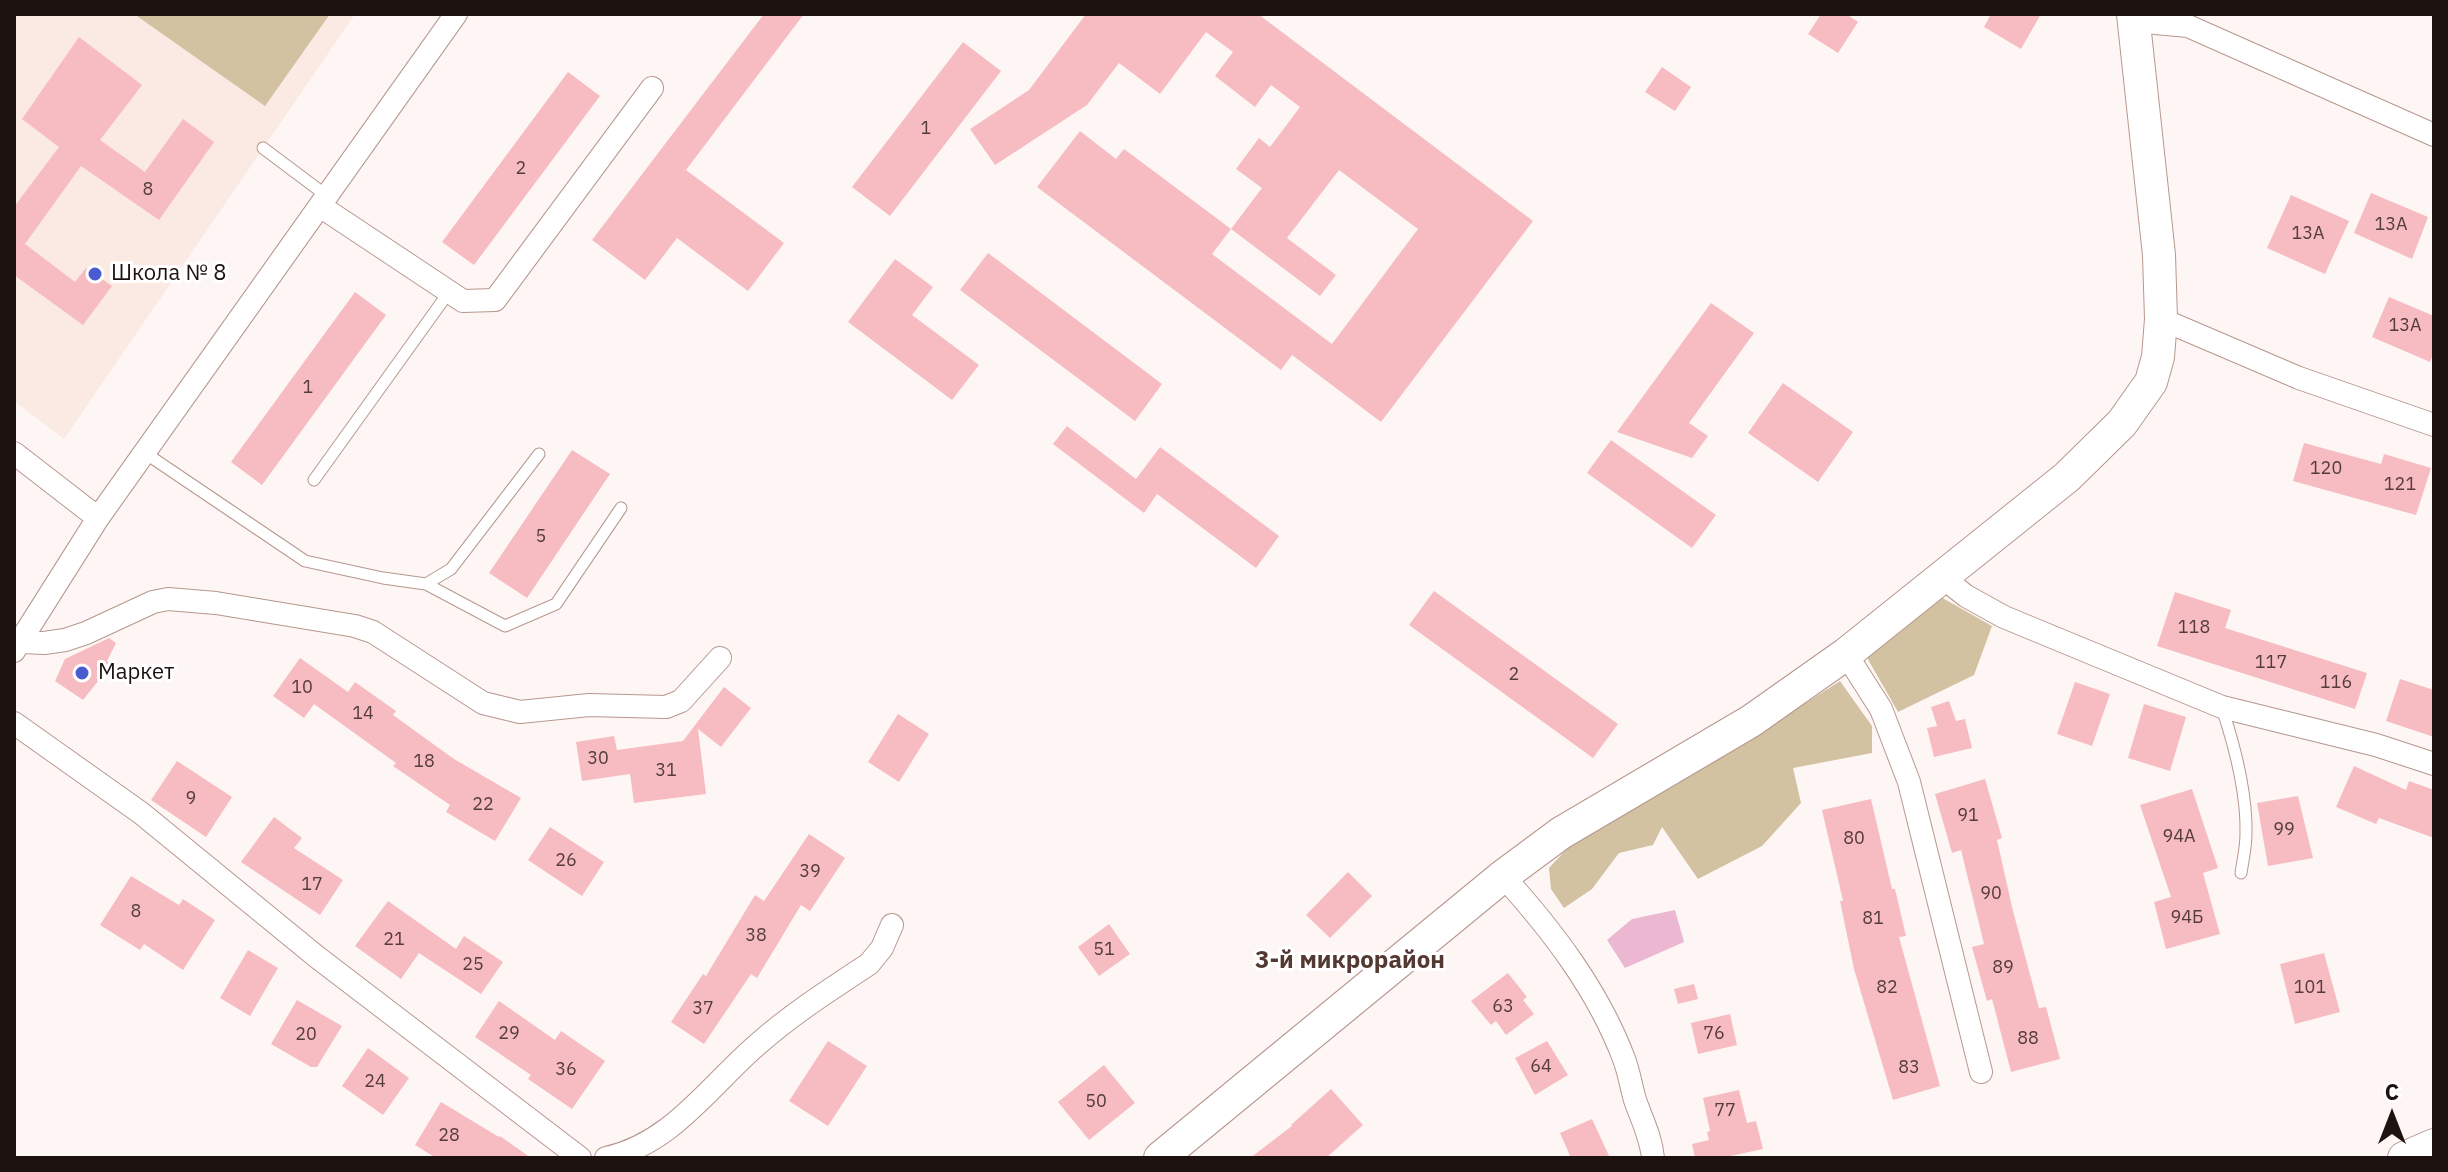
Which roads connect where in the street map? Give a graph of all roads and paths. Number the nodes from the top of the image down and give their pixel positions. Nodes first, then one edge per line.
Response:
1 (456, 14) edge
2 (2134, 18) edge
3 (652, 88) dead end
4 (2434, 135) edge
5 (263, 148) dead end
6 (324, 201) junction
7 (449, 292) junction
8 (2161, 319) junction
9 (2434, 425) edge
10 (14, 453) edge
11 (145, 453) junction
12 (539, 454) dead end
13 (314, 480) dead end
14 (621, 508) dead end
15 (98, 518) junction
16 (1942, 577) junction
17 (426, 584) junction
18 (17, 646) edge
19 (1846, 654) junction
20 (720, 658) dead end
21 (2222, 707) junction
22 (14, 723) edge
23 (2434, 764) edge
24 (2241, 873) dead end
25 (1503, 876) junction
26 (892, 925) dead end
27 (1981, 1072) dead end
28 (2434, 1145) edge
29 (580, 1158) edge
30 (606, 1158) edge
31 (1160, 1158) edge
32 (1653, 1158) edge
33 (2404, 1158) edge

1 - 6 street
2 - 4 street
2 - 8 street
3 - 7 street
5 - 6 lane
6 - 7 street
6 - 11 street
7 - 13 lane
8 - 9 street
8 - 16 street
10 - 15 street
11 - 15 street
11 - 17 lane
12 - 17 lane
14 - 17 lane
15 - 18 street
16 - 19 street
16 - 21 street
18 - 20 street
19 - 25 street
19 - 27 street
21 - 23 street
21 - 24 lane
22 - 29 street
25 - 31 street
25 - 32 street
26 - 30 street
28 - 33 street

